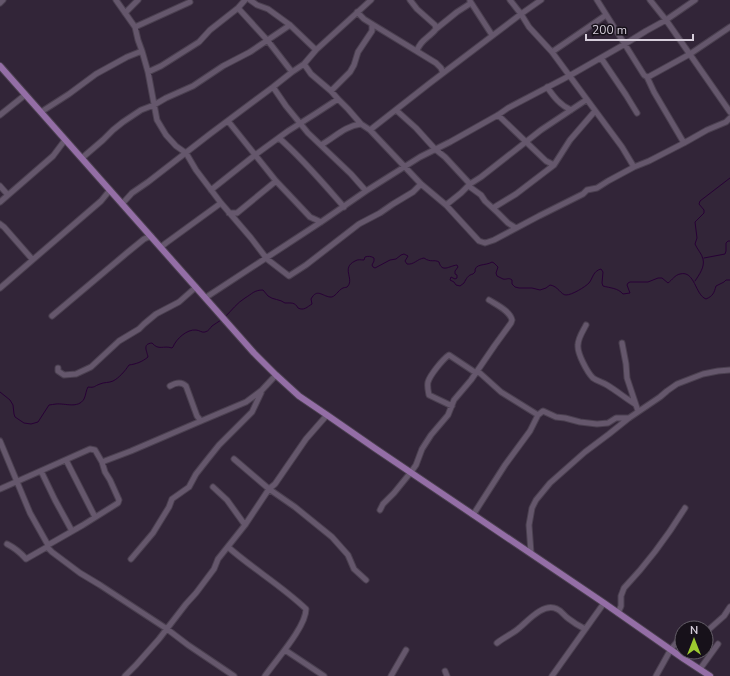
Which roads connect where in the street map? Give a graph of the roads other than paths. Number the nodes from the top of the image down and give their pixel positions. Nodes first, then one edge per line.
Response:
1 (3, 0) edge
2 (116, 0) edge
3 (138, 0) edge
4 (245, 0) edge
5 (250, 0) edge
6 (371, 0) edge
7 (410, 0) edge
8 (510, 0) edge
9 (541, 0) edge
10 (597, 0) edge
11 (650, 0) edge
12 (695, 0) edge
13 (470, 1) edge
14 (190, 2) dead end
15 (0, 3) edge
16 (238, 8) junction
17 (357, 12) junction
18 (125, 13) junction
19 (521, 14) junction
20 (606, 15) junction
21 (666, 20) junction
22 (372, 24) junction
23 (290, 26) junction
24 (135, 27) junction
25 (730, 27) edge
26 (436, 29) junction
27 (492, 35) junction
28 (268, 41) junction
29 (625, 44) junction
30 (142, 50) junction
31 (316, 50) junction
32 (417, 52) junction
33 (552, 52) junction
34 (690, 54) junction
35 (601, 58) junction
36 (304, 64) junction
37 (0, 66) edge
38 (148, 72) junction
39 (292, 72) junction
40 (443, 73) junction
41 (569, 76) junction
42 (647, 77) junction
43 (273, 87) junction
44 (547, 87) junction
45 (331, 91) junction
46 (25, 95) junction
47 (338, 99) junction
48 (586, 100) junction
49 (154, 105) junction
50 (396, 110) junction
51 (570, 110) junction
52 (595, 111) junction
53 (41, 112) junction
54 (730, 112) edge
55 (637, 113) dead end
56 (0, 115) edge
57 (498, 115) junction
58 (730, 118) edge
59 (228, 121) junction
60 (300, 123) junction
61 (361, 124) junction
62 (370, 130) junction
63 (279, 138) junction
64 (65, 140) junction
65 (527, 142) junction
66 (684, 144) junction
67 (321, 145) junction
68 (435, 150) junction
69 (186, 153) junction
70 (255, 155) junction
71 (82, 158) junction
72 (554, 165) junction
73 (405, 166) junction
74 (634, 167) junction
75 (276, 181) junction
76 (421, 184) junction
77 (470, 184) junction
78 (0, 186) edge
79 (110, 190) junction
80 (211, 190) junction
81 (366, 191) junction
82 (8, 195) junction
83 (0, 202) edge
84 (221, 203) junction
85 (122, 204) junction
86 (446, 205) junction
87 (344, 207) junction
88 (493, 208) junction
89 (229, 213) junction
90 (321, 222) junction
91 (0, 224) edge
92 (516, 228) junction
93 (151, 236) junction
94 (161, 247) junction
95 (32, 259) junction
96 (267, 259) junction
97 (196, 287) junction
98 (0, 288) edge
99 (205, 298) junction
100 (489, 300) dead end
101 (52, 316) dead end
102 (586, 325) dead end
103 (622, 343) dead end
104 (58, 368) dead end
105 (730, 370) edge
106 (476, 372) junction
107 (276, 375) junction
108 (170, 386) dead end
109 (262, 390) junction
110 (635, 404) junction
111 (452, 406) junction
112 (638, 411) junction
113 (327, 415) junction
114 (538, 415) junction
115 (628, 418) junction
116 (201, 420) junction
117 (0, 441) edge
118 (234, 459) dead end
119 (66, 460) junction
120 (102, 462) junction
121 (41, 471) junction
122 (411, 472) junction
123 (17, 482) junction
124 (213, 486) dead end
125 (0, 489) edge
126 (269, 489) junction
127 (685, 508) dead end
128 (380, 510) dead end
129 (473, 515) junction
130 (95, 517) junction
131 (244, 524) junction
132 (72, 531) junction
133 (7, 544) dead end
134 (47, 546) junction
135 (228, 547) junction
136 (530, 553) junction
137 (131, 559) dead end
138 (366, 580) dead end
139 (604, 603) junction
140 (730, 607) edge
141 (618, 612) junction
142 (714, 625) edge
143 (167, 629) junction
144 (585, 629) junction
145 (497, 643) dead end
146 (718, 644) dead end
147 (674, 646) edge
148 (285, 650) junction
149 (406, 650) dead end
150 (671, 650) junction
151 (674, 652) edge
152 (686, 660) edge
153 (700, 669) junction
154 (124, 676) edge
155 (234, 676) edge
156 (265, 676) edge
157 (324, 676) edge
158 (391, 676) edge
159 (552, 676) edge
160 (656, 676) edge
161 (710, 676) edge

1 - 15 street
2 - 18 street
3 - 18 street
4 - 16 street
5 - 23 street
6 - 17 street
7 - 26 street
8 - 19 street
9 - 19 street
10 - 20 street
11 - 21 street
12 - 21 street
13 - 26 street
13 - 27 street
14 - 24 street
16 - 28 street
16 - 38 street
17 - 22 street
17 - 31 street
18 - 24 street
19 - 27 street
19 - 33 street
20 - 29 street
20 - 33 street
21 - 29 street
21 - 34 street
22 - 32 street
22 - 45 street
23 - 28 street
23 - 31 street
24 - 30 street
25 - 34 street
26 - 32 street
27 - 40 street
28 - 39 street
28 - 49 street
29 - 35 street
29 - 42 street
30 - 38 street
30 - 53 street
31 - 36 street
32 - 40 street
33 - 41 street
34 - 42 street
34 - 54 street
35 - 41 street
35 - 55 street
36 - 39 street
36 - 45 street
37 - 46 main road
38 - 49 street
39 - 43 street
40 - 50 street
41 - 44 street
41 - 48 street
42 - 66 street
43 - 59 street
43 - 60 street
44 - 51 street
44 - 57 street
45 - 47 street
46 - 53 main road
46 - 56 street
47 - 60 street
47 - 61 street
48 - 51 street
48 - 52 street
49 - 69 street
49 - 71 street
50 - 62 street
50 - 68 street
51 - 65 street
52 - 72 street
52 - 74 street
53 - 64 main road
57 - 65 street
57 - 68 street
58 - 66 street
59 - 69 street
59 - 70 street
60 - 63 street
60 - 67 street
61 - 62 street
61 - 67 street
62 - 73 street
63 - 70 street
63 - 87 street
64 - 71 main road
64 - 82 street
65 - 72 street
65 - 77 street
66 - 74 street
67 - 81 street
68 - 73 street
68 - 77 street
69 - 80 street
69 - 85 street
70 - 75 street
70 - 80 street
71 - 79 main road
72 - 88 street
73 - 76 street
73 - 81 street
74 - 92 street
75 - 89 street
75 - 90 street
76 - 86 street
76 - 96 street
77 - 86 street
77 - 88 street
78 - 82 street
79 - 85 main road
79 - 95 street
80 - 84 street
81 - 87 street
82 - 83 street
84 - 89 street
84 - 94 street
85 - 93 main road
86 - 92 street
87 - 90 street
88 - 92 street
89 - 96 street
90 - 96 street
91 - 95 street
93 - 94 main road
93 - 101 street
94 - 97 main road
95 - 98 street
96 - 99 street
97 - 99 main road
97 - 104 street
99 - 107 main road
100 - 106 street
102 - 110 street
103 - 110 street
105 - 112 street
106 - 111 street
106 - 111 street
106 - 114 street
107 - 109 street
107 - 113 main road
108 - 116 street
109 - 116 street
109 - 137 street
110 - 112 street
111 - 122 street
112 - 115 street
113 - 122 main road
113 - 126 street
114 - 115 street
114 - 129 street
115 - 136 street
116 - 120 street
117 - 123 street
118 - 126 street
119 - 120 street
119 - 121 street
119 - 130 street
120 - 130 street
121 - 123 street
121 - 132 street
122 - 128 street
122 - 129 main road
123 - 125 street
123 - 134 street
124 - 131 street
126 - 131 street
126 - 138 street
127 - 141 street
129 - 136 main road
130 - 132 street
131 - 135 street
132 - 134 street
133 - 134 street
134 - 143 street
135 - 143 street
135 - 148 street
136 - 139 main road
139 - 141 main road
139 - 144 street
140 - 142 street
141 - 150 main road
143 - 154 street
143 - 155 street
144 - 145 street
144 - 159 street
146 - 153 street
147 - 150 street
148 - 156 street
148 - 157 street
149 - 158 street
150 - 151 main road
150 - 160 street
152 - 153 main road
153 - 161 main road

